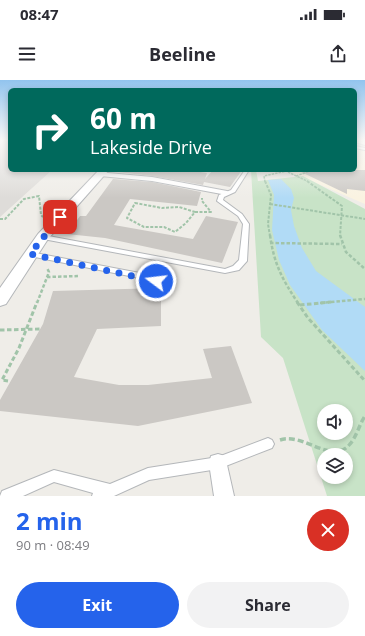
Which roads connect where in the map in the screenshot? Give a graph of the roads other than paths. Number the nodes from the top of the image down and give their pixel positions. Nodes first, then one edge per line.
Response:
1 (102, 172) edge
2 (246, 172) edge
3 (227, 193) junction
4 (47, 232) junction
5 (28, 257) junction
6 (167, 284) dead end
7 (0, 300) edge
8 (268, 444) road end
9 (218, 463) junction
10 (105, 494) edge
11 (7, 496) edge
12 (224, 496) edge

1 - 3 street
1 - 4 street
2 - 3 lane
3 - 4 lane
4 - 5 street
5 - 6 lane
5 - 7 street
8 - 9 lane
9 - 10 lane
9 - 12 street
10 - 11 lane

